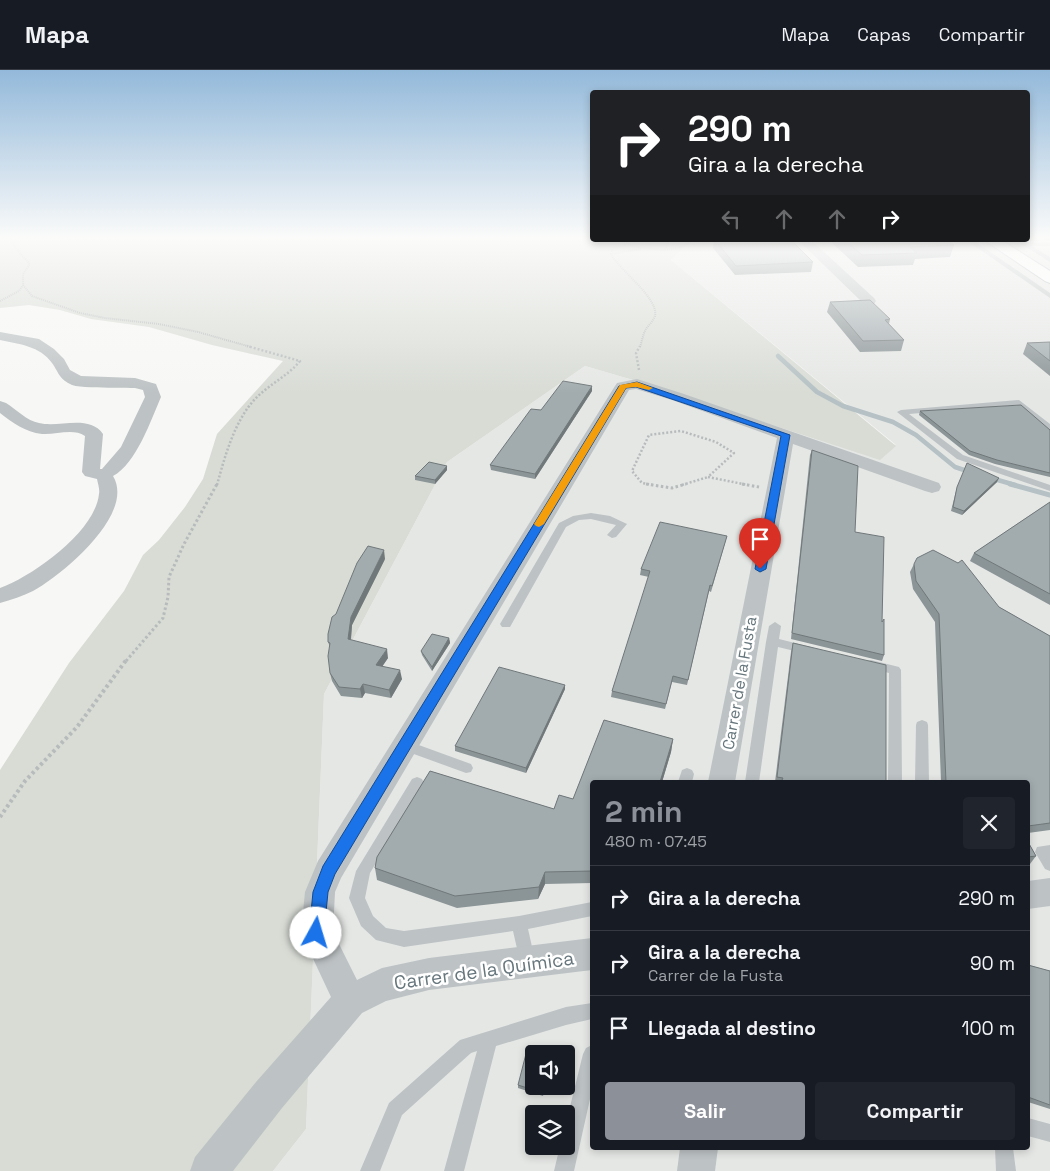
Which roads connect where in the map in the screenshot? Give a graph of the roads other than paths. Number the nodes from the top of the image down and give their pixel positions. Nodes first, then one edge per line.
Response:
1 (857, 289) edge
2 (869, 300) edge
3 (0, 336) edge
4 (0, 406) edge
5 (1050, 428) edge
6 (786, 435) junction
7 (105, 475) junction
8 (932, 487) dead end
9 (1050, 488) edge
10 (612, 535) dead end
11 (520, 556) junction
12 (542, 560) junction
13 (0, 596) edge
14 (506, 624) dead end
15 (775, 626) dead end
16 (772, 642) junction
17 (819, 653) edge
18 (857, 661) edge
19 (922, 726) dead end
20 (405, 745) junction
21 (466, 768) dead end
22 (721, 780) edge
23 (752, 780) edge
24 (896, 780) edge
25 (922, 780) edge
26 (417, 783) dead end
27 (1050, 851) edge
28 (1050, 864) edge
29 (1050, 892) edge
30 (1030, 896) edge
31 (590, 909) edge
32 (519, 923) junction
33 (590, 954) edge
34 (528, 962) junction
35 (350, 1000) junction
36 (590, 1012) edge
37 (489, 1039) junction
38 (590, 1062) edge
39 (1030, 1128) edge
40 (1050, 1134) edge
41 (700, 1150) edge
42 (1004, 1150) edge
43 (209, 1171) edge
44 (370, 1171) edge
45 (454, 1171) edge
46 (564, 1171) edge
47 (696, 1171) edge
48 (1006, 1171) edge

1 - 2 street
3 - 7 street
4 - 7 street
5 - 9 lane
6 - 8 street
6 - 11 street
6 - 22 street, Carrer de la Fusta
7 - 13 street
10 - 12 lane
11 - 12 lane
11 - 20 street
12 - 14 lane
15 - 16 lane
16 - 17 lane
16 - 23 lane
18 - 24 lane
19 - 25 lane
20 - 21 lane
20 - 35 street
26 - 32 lane
27 - 28 lane
29 - 30 street
31 - 32 lane
32 - 34 lane
33 - 34 street, Carrer de la Química
34 - 35 street, Carrer de la Química
35 - 43 street
36 - 37 lane
37 - 44 lane
37 - 45 lane
38 - 46 lane
39 - 40 lane
41 - 47 street
42 - 48 lane

